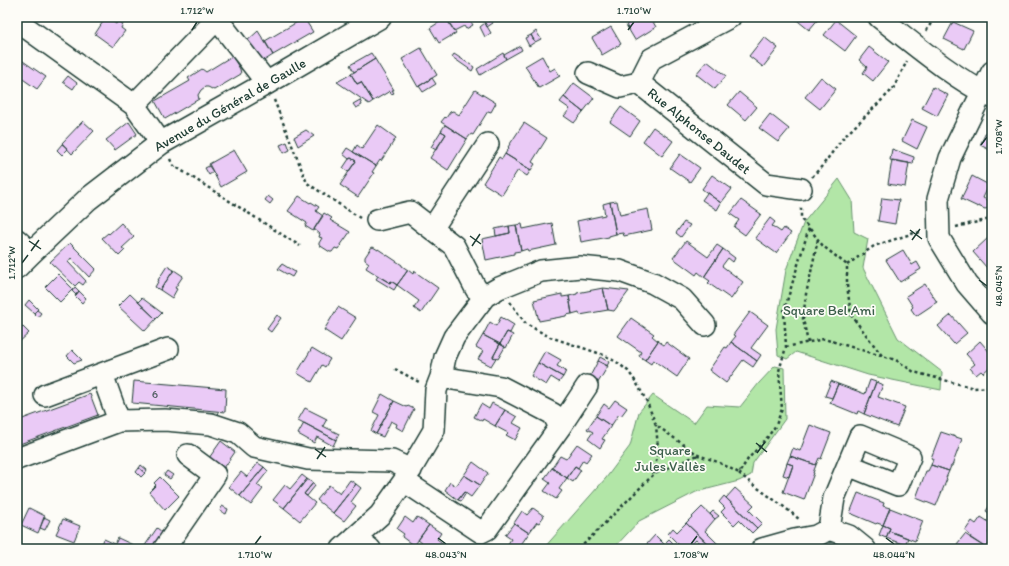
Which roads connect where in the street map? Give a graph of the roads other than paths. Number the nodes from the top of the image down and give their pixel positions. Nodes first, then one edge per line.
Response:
1 (380, 17) edge
2 (730, 17) edge
3 (879, 17) edge
4 (17, 20) edge
5 (211, 20) edge
6 (992, 72) edge
7 (588, 73) dead end
8 (267, 83) junction
9 (639, 83) junction
10 (987, 94) edge
11 (134, 105) junction
12 (161, 143) junction
13 (488, 144) dead end
14 (800, 189) road end
15 (377, 220) road end
16 (432, 229) junction
17 (22, 254) edge
18 (492, 292) junction
19 (992, 313) edge
20 (705, 325) dead end
21 (168, 349) dead end
22 (102, 374) junction
23 (438, 384) junction
24 (587, 386) dead end
25 (45, 395) dead end
26 (120, 422) junction
27 (560, 427) junction
28 (188, 455) dead end
29 (17, 459) edge
30 (848, 465) dead end
31 (408, 475) junction
32 (823, 533) junction
33 (356, 545) edge
34 (164, 549) edge
35 (762, 549) edge
36 (865, 549) edge

1 - 8 main road, Avenue du Général de Gaulle
2 - 9 street, Rue Alphonse Daudet
3 - 10 street
4 - 11 street
5 - 8 street
5 - 11 street
6 - 10 street
7 - 9 street
8 - 12 main road, Avenue du Général de Gaulle
9 - 14 street, Rue Alphonse Daudet
10 - 19 street
11 - 12 street
12 - 17 main road, Avenue du Général de Gaulle
13 - 16 street
15 - 16 street
16 - 18 street
18 - 20 street
18 - 23 street
21 - 22 street
22 - 25 street
22 - 26 street
23 - 27 street
23 - 31 street
24 - 27 street
26 - 29 street
26 - 31 street
27 - 31 street
28 - 34 street
30 - 32 street
31 - 33 street
32 - 35 street
32 - 36 street

